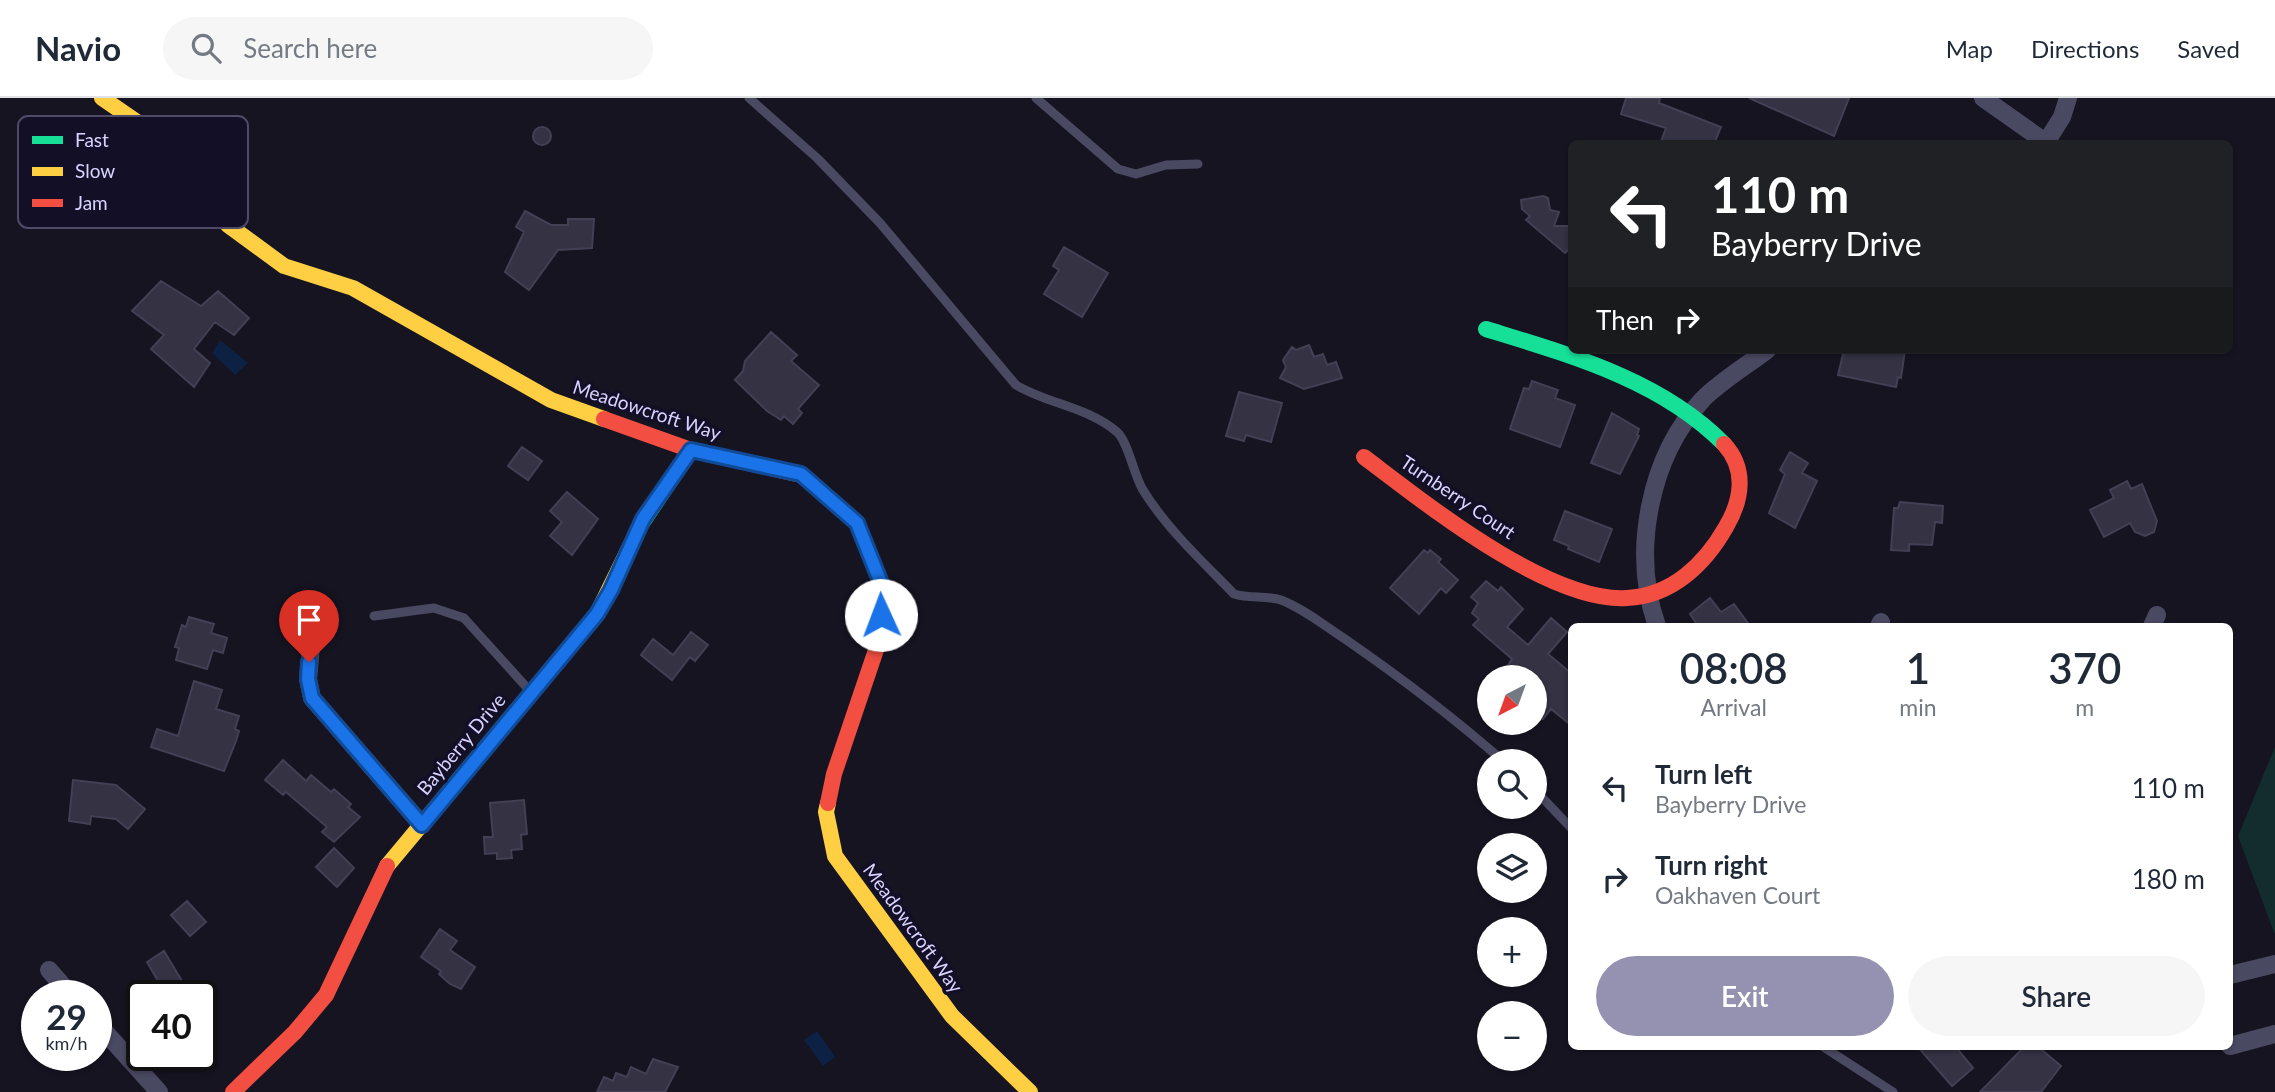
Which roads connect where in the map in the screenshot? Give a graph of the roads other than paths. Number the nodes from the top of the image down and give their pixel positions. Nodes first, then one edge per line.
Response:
1 (102, 98) edge
2 (749, 98) edge
3 (1036, 98) edge
4 (1983, 98) edge
5 (2068, 98) edge
6 (128, 116) edge
7 (2043, 140) edge
8 (2049, 140) edge
9 (1198, 164) dead end
10 (232, 228) edge
11 (1486, 329) dead end
12 (1762, 354) edge
13 (1690, 414) junction
14 (691, 450) junction
15 (1364, 457) dead end
16 (1650, 597) junction
17 (374, 616) dead end
18 (1656, 623) edge
19 (311, 647) dead end
20 (531, 692) junction
21 (1488, 749) edge
22 (1547, 803) edge
23 (422, 825) junction
24 (1568, 826) edge
25 (2275, 964) edge
26 (49, 970) dead end
27 (2233, 974) edge
28 (58, 980) edge
29 (2275, 1034) edge
30 (112, 1040) edge
31 (2233, 1045) edge
32 (1828, 1050) edge
33 (159, 1092) edge
34 (233, 1092) edge
35 (1030, 1092) edge
36 (1893, 1092) edge

1 - 6 street, Meadowcroft Way
2 - 21 lane
3 - 9 lane
4 - 7 street
5 - 8 street
10 - 14 street, Meadowcroft Way
11 - 13 street
12 - 13 street
13 - 16 street
13 - 16 street
14 - 20 street, Bayberry Drive
14 - 35 street, Meadowcroft Way
15 - 16 street, Turnberry Court
16 - 18 street
17 - 20 lane
19 - 23 street
20 - 23 street, Bayberry Drive
22 - 24 lane
23 - 34 street, Bayberry Drive
25 - 27 street
26 - 28 street
29 - 31 street
30 - 33 street
32 - 36 lane

